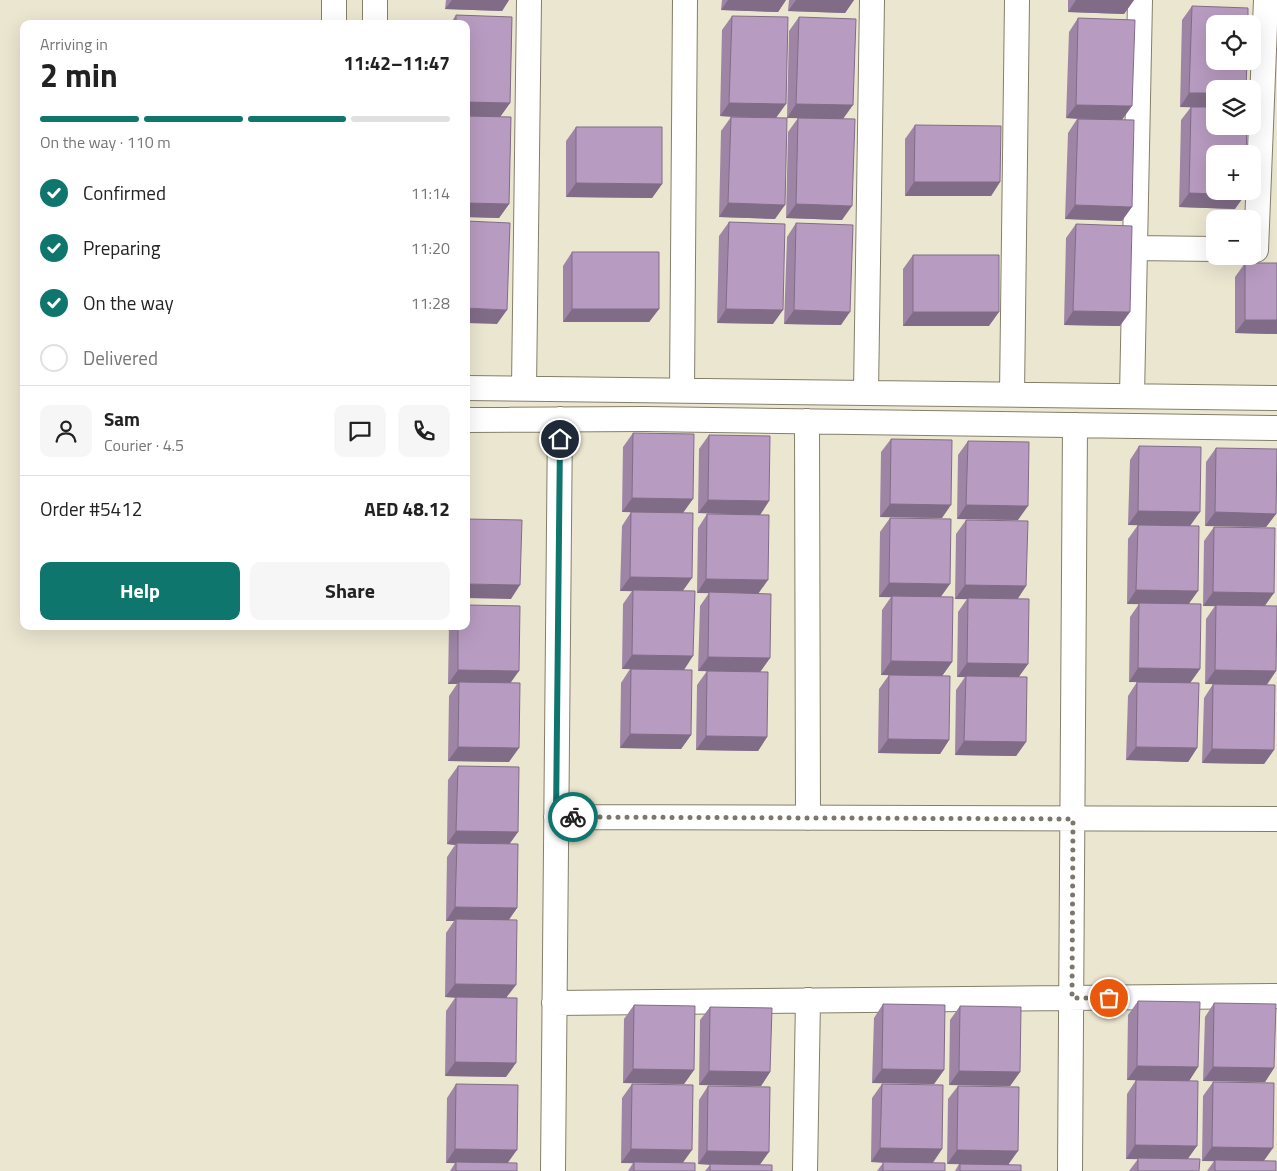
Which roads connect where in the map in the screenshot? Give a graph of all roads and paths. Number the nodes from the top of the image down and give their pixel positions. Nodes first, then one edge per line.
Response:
1 (334, 0) edge
2 (376, 0) edge
3 (529, 0) edge
4 (685, 0) edge
5 (872, 0) edge
6 (1017, 0) edge
7 (1140, 0) edge
8 (1266, 0) edge
9 (334, 20) edge
10 (375, 20) edge
11 (1135, 248) junction
12 (1206, 249) edge
13 (1262, 250) edge
14 (470, 388) edge
15 (524, 388) junction
16 (682, 390) junction
17 (866, 392) junction
18 (1012, 394) junction
19 (1132, 396) junction
20 (1277, 398) edge
21 (560, 419) junction
22 (470, 420) edge
23 (808, 421) junction
24 (1075, 425) junction
25 (1277, 428) edge
26 (556, 817) junction
27 (808, 818) junction
28 (1073, 819) junction
29 (1277, 819) edge
30 (1277, 996) edge
31 (1072, 998) junction
32 (808, 1000) junction
33 (554, 1003) junction
34 (553, 1171) edge
35 (805, 1171) edge
36 (1070, 1171) edge

1 - 9 street
2 - 10 street
3 - 15 street
4 - 16 street
5 - 17 street
6 - 18 street
7 - 11 street
8 - 13 street
11 - 12 street
11 - 19 street
14 - 15 street
15 - 16 street
16 - 17 street
17 - 18 street
18 - 19 street
19 - 20 street
21 - 22 street
21 - 23 street
21 - 26 street
23 - 24 street
23 - 27 street
24 - 25 street
24 - 28 street
26 - 27 street
26 - 33 street
27 - 28 street
28 - 29 street
28 - 31 street
30 - 31 street
31 - 32 street
31 - 36 street
32 - 33 street
32 - 35 street
33 - 34 street

